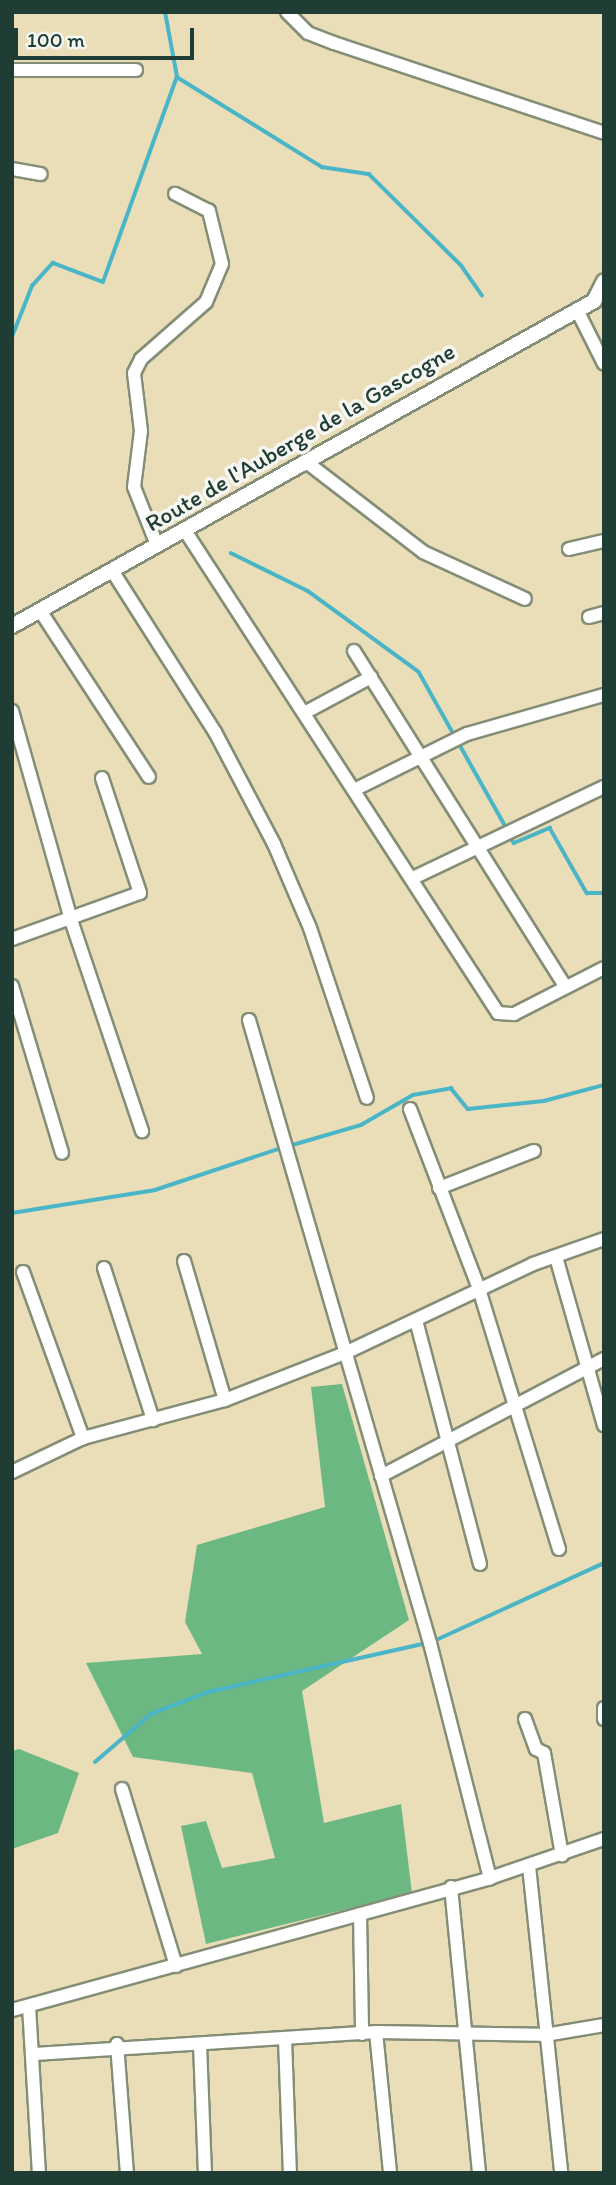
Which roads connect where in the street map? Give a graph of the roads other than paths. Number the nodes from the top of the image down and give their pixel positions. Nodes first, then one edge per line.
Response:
1 (286, 12) edge
2 (136, 70) dead end
3 (12, 71) edge
4 (604, 132) edge
5 (12, 169) edge
6 (41, 174) dead end
7 (175, 194) dead end
8 (604, 281) edge
9 (599, 301) edge
10 (577, 310) junction
11 (604, 363) edge
12 (305, 461) junction
13 (184, 529) junction
14 (604, 541) edge
15 (157, 545) junction
16 (569, 549) dead end
17 (113, 572) junction
18 (525, 599) dead end
19 (41, 612) junction
20 (604, 614) edge
21 (589, 617) dead end
22 (12, 626) edge
23 (354, 651) dead end
24 (371, 677) junction
25 (604, 695) edge
26 (12, 711) edge
27 (306, 712) junction
28 (424, 756) junction
29 (149, 777) dead end
30 (102, 778) dead end
31 (604, 787) edge
32 (356, 789) junction
33 (479, 843) junction
34 (413, 878) junction
35 (71, 920) junction
36 (12, 939) edge
37 (604, 968) edge
38 (12, 986) edge
39 (565, 986) junction
40 (249, 1020) dead end
41 (367, 1098) dead end
42 (411, 1109) dead end
43 (142, 1131) dead end
44 (534, 1151) dead end
45 (62, 1153) dead end
46 (439, 1188) junction
47 (604, 1239) edge
48 (556, 1257) junction
49 (184, 1261) dead end
50 (104, 1268) dead end
51 (23, 1272) dead end
52 (479, 1289) junction
53 (417, 1324) junction
54 (345, 1353) junction
55 (604, 1359) edge
56 (584, 1368) junction
57 (225, 1400) junction
58 (513, 1409) junction
59 (153, 1420) junction
60 (604, 1425) edge
61 (83, 1438) junction
62 (448, 1441) junction
63 (14, 1467) edge
64 (381, 1476) junction
65 (559, 1549) dead end
66 (480, 1564) dead end
67 (604, 1708) edge
68 (525, 1719) dead end
69 (604, 1719) edge
70 (122, 1790) dead end
71 (604, 1839) edge
72 (562, 1855) junction
73 (529, 1866) junction
74 (490, 1878) junction
75 (451, 1887) junction
76 (360, 1914) junction
77 (176, 1966) junction
78 (29, 2006) junction
79 (12, 2010) edge
80 (604, 2025) edge
81 (376, 2032) junction
82 (463, 2032) junction
83 (362, 2034) junction
84 (545, 2035) junction
85 (285, 2039) junction
86 (117, 2044) junction
87 (200, 2044) junction
88 (35, 2054) junction
89 (39, 2173) edge
90 (127, 2173) edge
91 (205, 2173) edge
92 (290, 2173) edge
93 (390, 2173) edge
94 (479, 2173) edge
95 (561, 2173) edge

1 - 4 street
2 - 3 street
5 - 6 street
7 - 15 street
8 - 9 street, Route de l'Auberge de la Gascogne
9 - 10 street, Route de l'Auberge de la Gascogne
10 - 11 street
10 - 12 street, Route de l'Auberge de la Gascogne
12 - 13 street, Route de l'Auberge de la Gascogne
12 - 18 street
13 - 15 street, Route de l'Auberge de la Gascogne
13 - 27 street
14 - 16 street
15 - 17 street, Route de l'Auberge de la Gascogne
17 - 19 street, Route de l'Auberge de la Gascogne
17 - 41 street
19 - 22 street, Route de l'Auberge de la Gascogne
19 - 29 street
20 - 21 street
23 - 24 street
24 - 27 street
24 - 28 street
25 - 28 street
26 - 35 street
27 - 32 street
28 - 32 street
28 - 33 street
30 - 35 street
31 - 33 street
32 - 34 street
33 - 34 street
33 - 39 street
34 - 39 street
35 - 36 street
35 - 43 street
37 - 39 street
38 - 45 street
40 - 54 street
42 - 46 street
44 - 46 street
46 - 52 street
47 - 48 street
48 - 52 street
48 - 56 street
49 - 57 street
50 - 59 street
51 - 61 street
52 - 53 street
52 - 58 street
53 - 54 street
53 - 62 street
54 - 57 street
54 - 64 street
55 - 56 street
56 - 58 street
56 - 60 street
57 - 59 street
58 - 62 street
58 - 65 street
59 - 61 street
61 - 63 street
62 - 64 street
62 - 66 street
64 - 74 street
67 - 69 street
68 - 72 street
70 - 77 street
71 - 72 street
72 - 73 street
73 - 74 street
73 - 84 street
74 - 75 street
75 - 76 street
75 - 82 street
76 - 77 street
76 - 83 street
77 - 78 street
78 - 79 street
78 - 88 street
80 - 84 street
81 - 82 street
81 - 83 street
81 - 93 street
82 - 84 street
82 - 94 street
83 - 85 street
84 - 95 street
85 - 87 street
85 - 92 street
86 - 87 street
86 - 88 street
86 - 90 street
87 - 91 street
88 - 89 street

